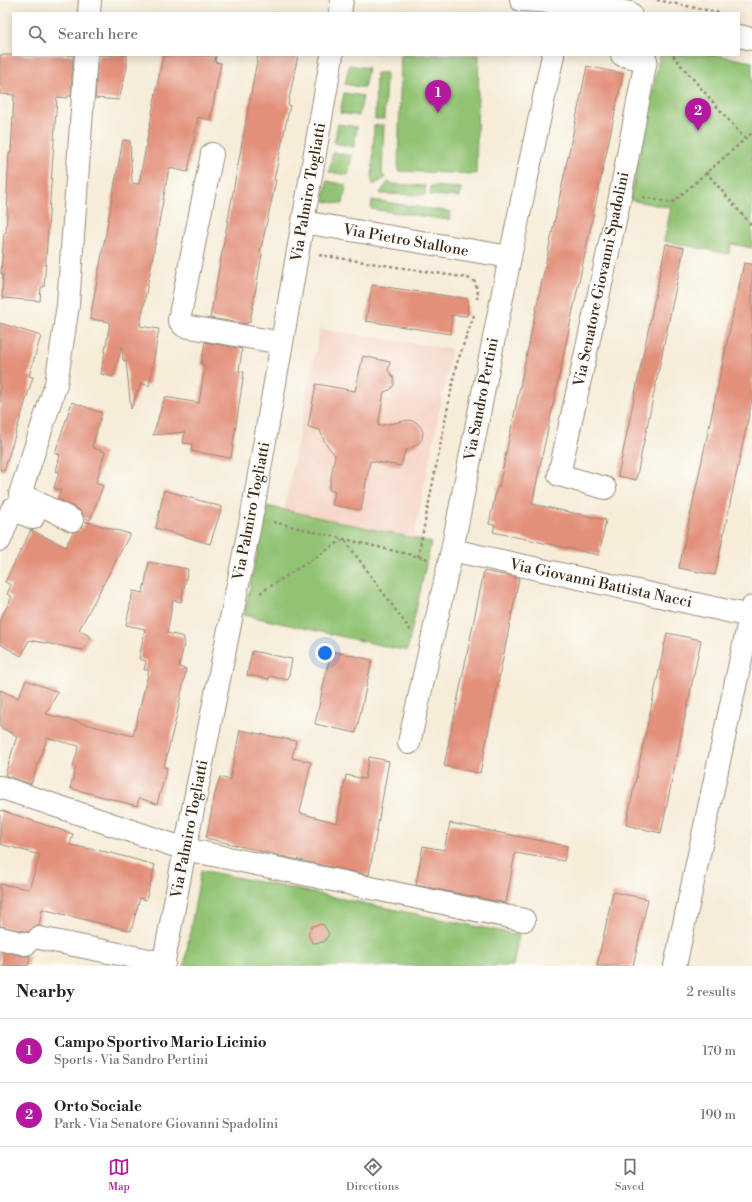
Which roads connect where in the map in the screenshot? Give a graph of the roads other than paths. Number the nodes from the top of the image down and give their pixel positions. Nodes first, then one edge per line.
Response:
1 (90, 0) edge
2 (342, 0) edge
3 (521, 0) edge
4 (89, 12) edge
5 (340, 12) edge
6 (625, 12) edge
7 (740, 36) edge
8 (752, 40) edge
9 (86, 56) edge
10 (332, 56) edge
11 (553, 56) edge
12 (627, 56) edge
13 (212, 154) dead end
14 (303, 222) junction
15 (510, 257) junction
16 (282, 343) junction
17 (605, 488) dead end
18 (33, 518) dead end
19 (72, 520) dead end
20 (0, 540) edge
21 (450, 557) junction
22 (751, 611) edge
23 (410, 744) dead end
24 (0, 787) edge
25 (184, 849) junction
26 (524, 920) dead end
27 (0, 938) edge
28 (164, 964) edge
29 (675, 966) edge

1 - 4 street
2 - 5 street
3 - 6 street
7 - 8 street
9 - 19 street
10 - 14 street, Via Palmiro Togliatti
11 - 15 street, Via Sandro Pertini
12 - 17 street, Via Senatore Giovanni Spadolini
13 - 16 street
14 - 15 street, Via Pietro Stallone
14 - 16 street, Via Palmiro Togliatti
15 - 21 street, Via Sandro Pertini
16 - 25 street, Via Palmiro Togliatti
18 - 20 street
21 - 22 street, Via Giovanni Battista Nacci
21 - 23 street, Via Sandro Pertini
22 - 29 street
24 - 25 street
25 - 26 street
25 - 28 street, Via Palmiro Togliatti
27 - 28 street

